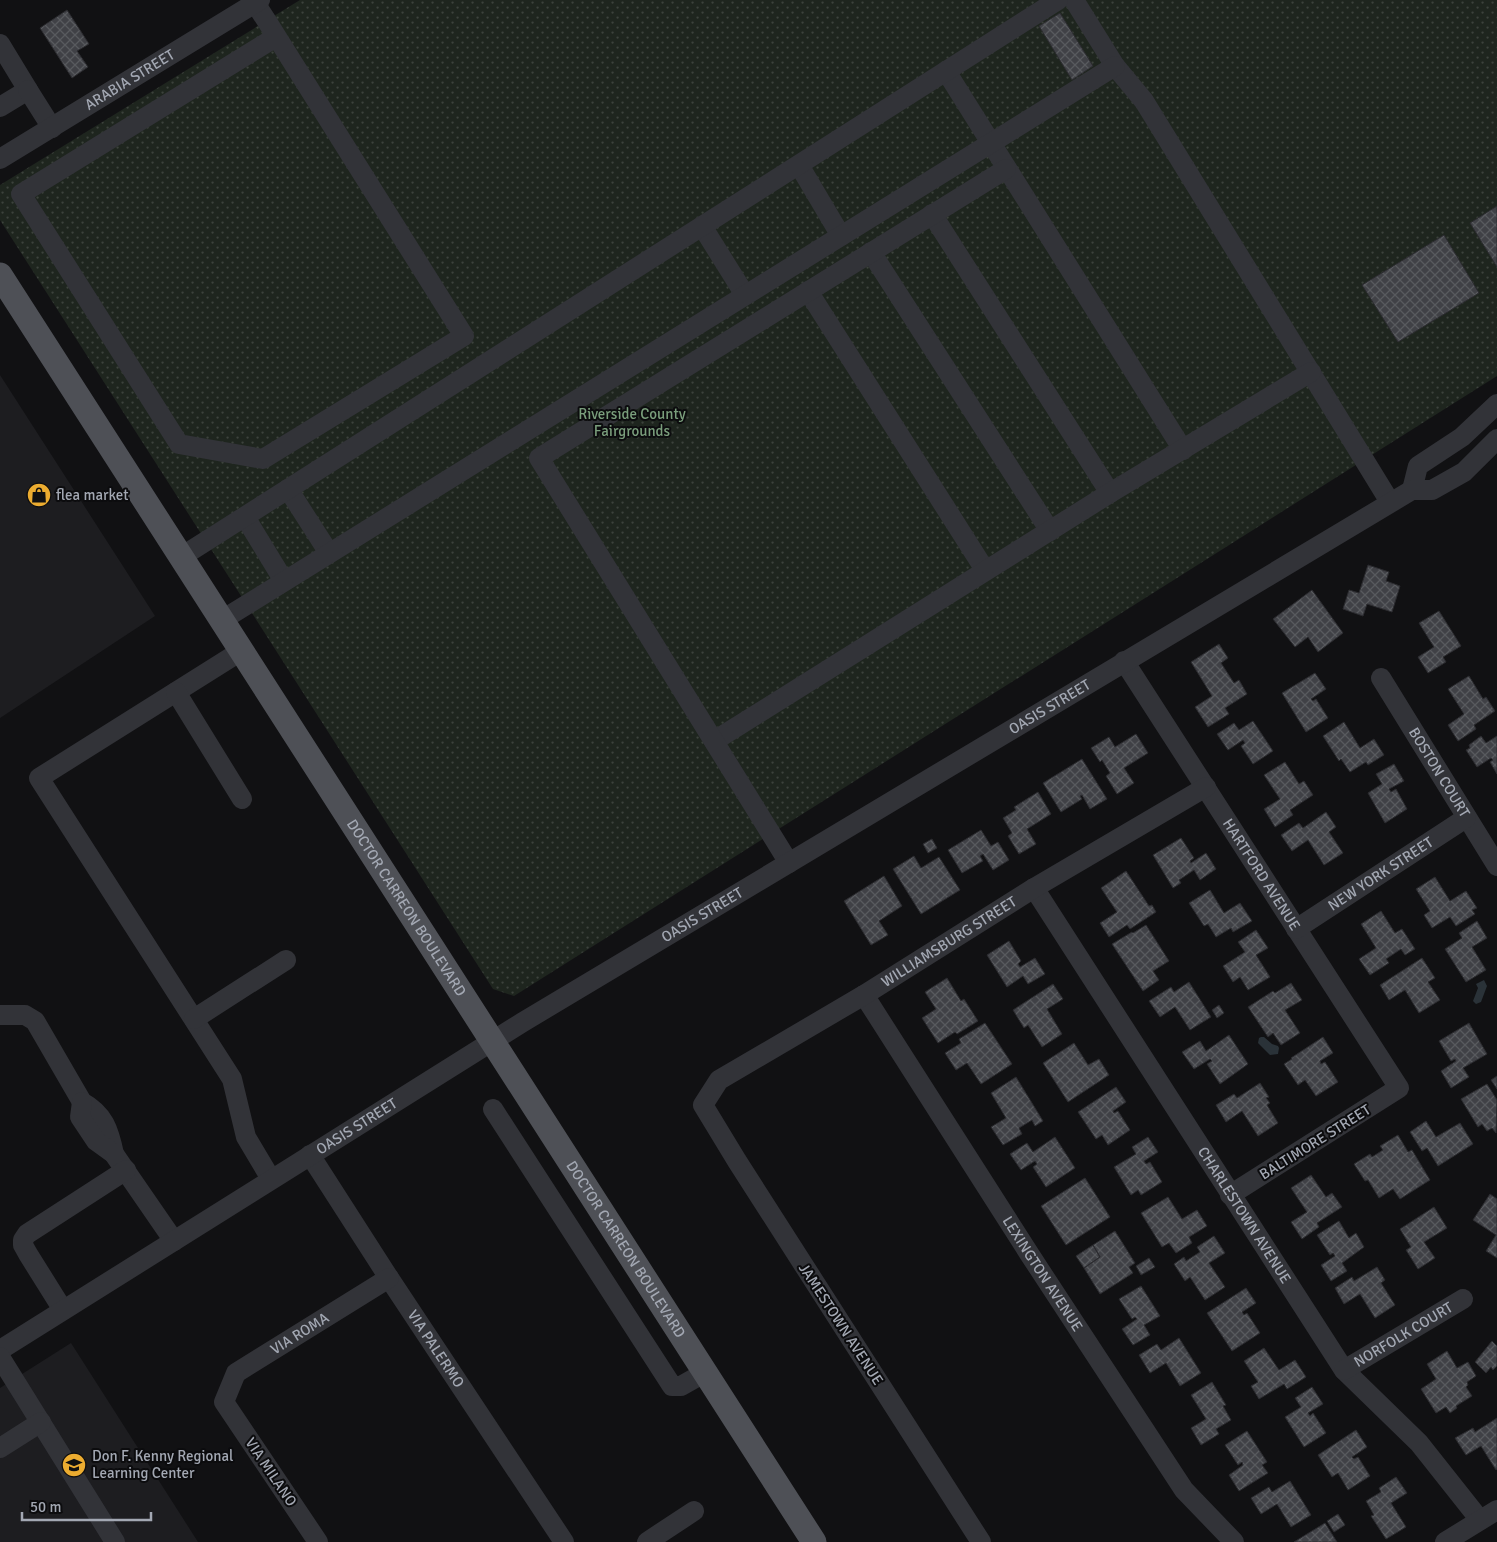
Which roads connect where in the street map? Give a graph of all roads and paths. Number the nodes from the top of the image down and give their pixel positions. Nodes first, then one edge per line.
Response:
1 (1058, 0) edge
2 (1074, 0) edge
3 (258, 2) edge
4 (276, 37) junction
5 (0, 44) edge
6 (1115, 66) junction
7 (946, 71) junction
8 (28, 90) junction
9 (0, 107) edge
10 (52, 128) junction
11 (990, 143) junction
12 (0, 160) edge
13 (799, 165) junction
14 (1006, 169) junction
15 (932, 214) junction
16 (702, 226) junction
17 (841, 236) junction
18 (872, 252) junction
19 (0, 275) edge
20 (808, 291) junction
21 (745, 295) junction
22 (1311, 372) junction
23 (1497, 404) edge
24 (1497, 439) edge
25 (1183, 450) junction
26 (288, 489) junction
27 (1412, 490) junction
28 (1110, 494) junction
29 (1390, 502) junction
30 (245, 517) junction
31 (1050, 531) junction
32 (329, 553) junction
33 (181, 557) junction
34 (985, 570) junction
35 (284, 581) junction
36 (222, 620) junction
37 (241, 651) junction
38 (1124, 661) junction
39 (1381, 678) dead end
40 (176, 692) junction
41 (714, 741) junction
42 (1206, 788) junction
43 (242, 798) dead end
44 (1466, 818) junction
45 (789, 863) junction
46 (1497, 866) edge
47 (1034, 888) junction
48 (1296, 929) junction
49 (286, 960) dead end
50 (864, 995) junction
51 (0, 1015) edge
52 (194, 1019) junction
53 (492, 1041) junction
54 (1399, 1088) joint
55 (703, 1105) joint
56 (493, 1109) dead end
57 (310, 1155) junction
58 (126, 1170) junction
59 (271, 1179) junction
60 (1230, 1195) junction
61 (174, 1240) junction
62 (389, 1278) junction
63 (1463, 1300) dead end
64 (63, 1310) junction
65 (0, 1350) edge
66 (0, 1357) edge
67 (1344, 1370) junction
68 (704, 1373) junction
69 (224, 1402) joint
70 (40, 1422) junction
71 (0, 1448) edge
72 (694, 1511) dead end
73 (1489, 1515) edge
74 (115, 1542) edge
75 (318, 1542) edge
76 (564, 1542) edge
77 (647, 1542) edge
78 (814, 1542) edge
79 (981, 1542) edge
80 (1234, 1542) edge
81 (1445, 1542) edge

1 - 7 street
2 - 6 street
3 - 4 street
3 - 10 street, ARABIA STREET
4 - 4 street
5 - 8 street
6 - 11 street
6 - 22 street
7 - 11 street
7 - 13 street
8 - 9 street
8 - 10 street
10 - 12 street, ARABIA STREET
11 - 14 street
11 - 17 street
13 - 16 street
13 - 17 street
14 - 15 street
14 - 25 street
15 - 18 street
15 - 28 street
16 - 21 street
16 - 26 street
17 - 21 street
18 - 20 street
18 - 31 street
19 - 33 main road, DOCTOR CARREON BOULEVARD
20 - 34 street
20 - 41 street
21 - 32 street
22 - 25 street
22 - 29 street
23 - 27 street
24 - 27 street, OASIS STREET
25 - 28 street
26 - 30 street
26 - 32 street
27 - 29 street, OASIS STREET
28 - 31 street
29 - 38 street, OASIS STREET
30 - 33 street
30 - 35 street
31 - 34 street
32 - 35 street
33 - 36 main road, DOCTOR CARREON BOULEVARD
34 - 41 street
35 - 36 street
36 - 37 main road, DOCTOR CARREON BOULEVARD
37 - 40 street
37 - 53 main road, DOCTOR CARREON BOULEVARD
38 - 42 street, HARTFORD AVENUE
38 - 45 street, OASIS STREET
39 - 44 street, BOSTON COURT
40 - 43 street
40 - 52 street
41 - 45 street
42 - 47 street, WILLIAMSBURG STREET
42 - 48 street, HARTFORD AVENUE
44 - 46 street, BOSTON COURT
44 - 48 street, NEW YORK STREET
45 - 53 street, OASIS STREET
47 - 50 street, WILLIAMSBURG STREET
47 - 60 street, CHARLESTOWN AVENUE
48 - 54 street, HARTFORD AVENUE
49 - 52 street
50 - 55 street, WILLIAMSBURG STREET
50 - 80 street, LEXINGTON AVENUE
51 - 58 street
52 - 59 street
53 - 57 street, OASIS STREET
53 - 68 main road, DOCTOR CARREON BOULEVARD
54 - 60 street, BALTIMORE STREET
55 - 79 street, JAMESTOWN AVENUE
56 - 68 street
57 - 59 street, OASIS STREET
57 - 62 street, VIA PALERMO
58 - 61 street
58 - 64 street
59 - 61 street, OASIS STREET
60 - 67 street, CHARLESTOWN AVENUE
61 - 64 street, OASIS STREET
62 - 69 street, VIA ROMA
62 - 76 street, VIA PALERMO
63 - 67 street, NORFOLK COURT
64 - 65 street, OASIS STREET
66 - 70 street
67 - 73 street, CHARLESTOWN AVENUE
68 - 78 main road, DOCTOR CARREON BOULEVARD
69 - 75 street, VIA MILANO
70 - 71 street
70 - 74 street
72 - 77 street
73 - 81 street

